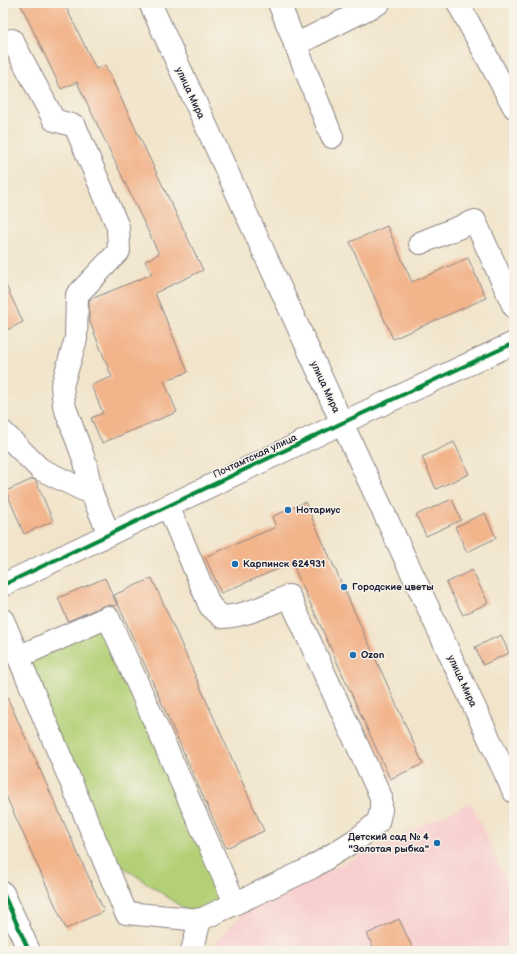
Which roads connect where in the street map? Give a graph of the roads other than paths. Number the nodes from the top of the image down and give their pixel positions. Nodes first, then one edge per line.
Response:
1 (150, 3) edge
2 (278, 3) edge
3 (379, 3) edge
4 (458, 3) edge
5 (3, 45) edge
6 (295, 45) junction
7 (514, 107) edge
8 (332, 137) dead end
9 (420, 243) dead end
10 (514, 307) edge
11 (514, 343) edge
12 (342, 423) junction
13 (3, 432) edge
14 (92, 494) junction
15 (168, 506) junction
16 (109, 534) junction
17 (3, 585) edge
18 (3, 620) edge
19 (18, 657) junction
20 (514, 792) edge
21 (3, 892) edge
22 (235, 903) junction
23 (200, 920) junction
24 (29, 951) edge
25 (192, 951) edge

1 - 12 main road, улица Мира
2 - 6 main road
3 - 6 main road
4 - 7 main road
5 - 14 main road
6 - 8 main road
9 - 10 main road
11 - 12 main road, Почтамтская улица
12 - 15 main road, Почтамтская улица
12 - 20 main road, улица Мира
13 - 14 main road
14 - 16 main road
15 - 16 main road, Почтамтская улица
15 - 22 main road
16 - 17 main road, Почтамтская улица
18 - 19 main road
19 - 22 main road
19 - 23 main road
21 - 24 main road
22 - 23 main road
23 - 25 main road

